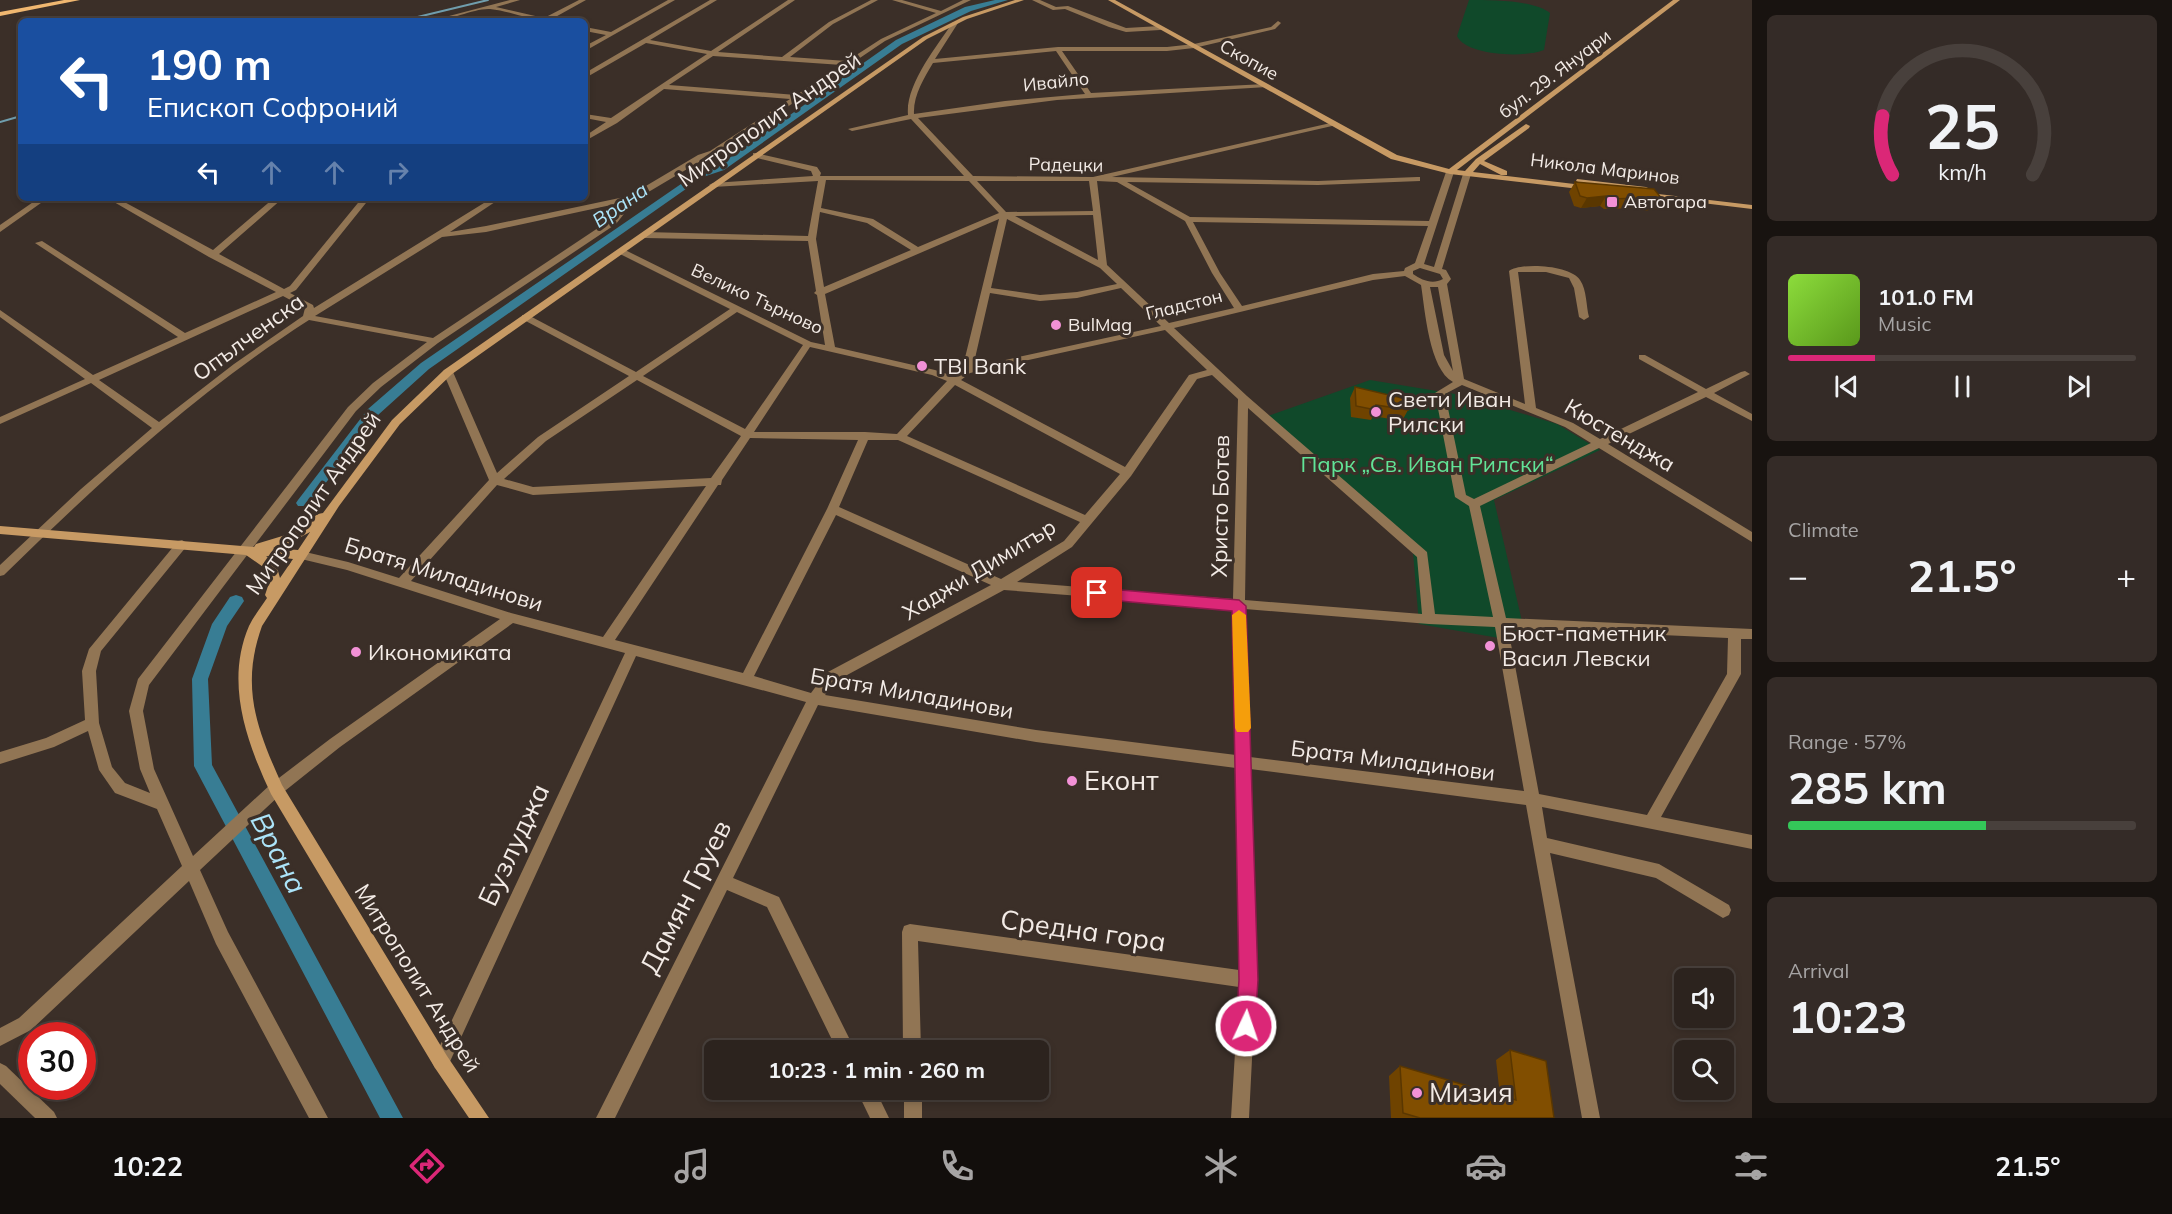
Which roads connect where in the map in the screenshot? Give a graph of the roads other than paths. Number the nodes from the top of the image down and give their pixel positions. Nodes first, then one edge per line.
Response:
1 (76, 0) edge
2 (517, 0) edge
3 (583, 0) edge
4 (672, 0) edge
5 (714, 0) edge
6 (792, 0) edge
7 (875, 0) edge
8 (896, 0) edge
9 (968, 0) edge
10 (1021, 0) edge
11 (1035, 0) edge
12 (1111, 0) edge
13 (1677, 0) edge
14 (1687, 0) edge
15 (488, 7) junction
16 (939, 12) junction
17 (0, 14) edge
18 (450, 18) edge
19 (530, 18) edge
20 (550, 18) edge
21 (955, 23) junction
22 (1278, 23) dead end
23 (1160, 28) junction
24 (588, 29) edge
25 (612, 34) junction
26 (645, 41) junction
27 (1194, 46) junction
28 (588, 47) edge
29 (1058, 49) junction
30 (715, 54) junction
31 (783, 59) junction
32 (933, 61) junction
33 (847, 63) junction
34 (588, 74) edge
35 (1265, 86) junction
36 (663, 87) junction
37 (1088, 93) junction
38 (796, 97) junction
39 (911, 115) junction
40 (588, 117) edge
41 (614, 121) junction
42 (1332, 124) junction
43 (852, 129) dead end
44 (588, 138) edge
45 (756, 155) junction
46 (1479, 161) junction
47 (1453, 170) junction
48 (1469, 172) junction
49 (1504, 172) junction
50 (819, 178) junction
51 (972, 178) junction
52 (1093, 179) junction
53 (1417, 179) dead end
54 (1120, 181) junction
55 (714, 185) junction
56 (632, 198) junction
57 (40, 201) edge
58 (116, 201) edge
59 (275, 201) edge
60 (364, 201) edge
61 (492, 201) edge
62 (1752, 201) edge
63 (1752, 207) edge
64 (817, 209) junction
65 (1097, 213) junction
66 (1004, 214) junction
67 (1188, 219) junction
68 (1433, 224) junction
69 (0, 229) edge
70 (440, 235) junction
71 (645, 235) junction
72 (812, 240) junction
73 (39, 243) dead end
74 (621, 251) junction
75 (918, 252) junction
76 (212, 255) junction
77 (1419, 265) junction
78 (1103, 266) junction
79 (1438, 269) junction
80 (1408, 273) junction
81 (1425, 284) junction
82 (1442, 284) junction
83 (1124, 285) junction
84 (986, 290) junction
85 (819, 293) junction
86 (283, 294) junction
87 (1239, 308) junction
88 (736, 309) junction
89 (0, 313) edge
90 (1584, 317) dead end
91 (307, 318) junction
92 (525, 318) junction
93 (1168, 326) junction
94 (186, 338) junction
95 (435, 342) junction
96 (808, 344) junction
97 (830, 348) junction
98 (1642, 357) dead end
99 (967, 371) junction
100 (1214, 371) junction
101 (448, 372) junction
102 (1745, 374) dead end
103 (633, 376) junction
104 (954, 380) junction
105 (92, 381) junction
106 (1460, 382) junction
107 (1708, 394) junction
108 (1243, 398) junction
109 (1531, 408) junction
110 (1752, 418) edge
111 (0, 421) edge
112 (160, 428) junction
113 (748, 435) junction
114 (865, 435) junction
115 (900, 437) junction
116 (1601, 444) junction
117 (1127, 473) junction
118 (495, 481) junction
119 (717, 482) junction
120 (335, 503) junction
121 (1474, 504) junction
122 (833, 509) junction
123 (1088, 521) junction
124 (0, 530) edge
125 (41, 532) junction
126 (1752, 538) edge
127 (182, 544) junction
128 (245, 548) junction
129 (301, 555) junction
130 (0, 572) edge
131 (401, 584) junction
132 (1002, 585) junction
133 (1239, 606) junction
134 (267, 607) junction
135 (511, 618) junction
136 (1429, 619) junction
137 (1500, 621) junction
138 (1735, 634) junction
139 (1752, 634) edge
140 (606, 643) junction
141 (633, 649) junction
142 (746, 679) junction
143 (814, 699) junction
144 (92, 723) junction
145 (0, 758) edge
146 (1244, 763) junction
147 (271, 793) junction
148 (1532, 799) junction
149 (164, 806) junction
150 (1651, 821) junction
151 (1752, 842) edge
152 (1541, 844) junction
153 (190, 867) junction
154 (722, 881) junction
155 (1723, 910) dead end
156 (1248, 980) junction
157 (0, 1037) edge
158 (841, 1040) edge
159 (912, 1040) edge
160 (441, 1062) junction
161 (0, 1072) edge
162 (871, 1100) edge
163 (913, 1100) edge
164 (48, 1118) edge
165 (319, 1118) edge
166 (480, 1118) edge
167 (605, 1118) edge
168 (880, 1118) edge
169 (913, 1118) edge
170 (1240, 1118) edge
171 (1591, 1118) edge

1 - 17 main road
2 - 15 street
3 - 20 street
4 - 25 street
5 - 26 street
6 - 30 street
7 - 31 street
8 - 16 street
9 - 16 street, Митрополит Андрей
10 - 21 street, Митрополит Андрей
11 - 23 street
12 - 23 street, Скопие
13 - 47 street, бул. 29. Януари
14 - 46 street, бул. 29. Януари
15 - 18 street
15 - 19 street
16 - 33 street, Митрополит Андрей
21 - 32 street
21 - 45 street, Митрополит Андрей
22 - 27 street
23 - 27 street, Скопие
24 - 25 street
25 - 28 street
26 - 30 street
26 - 34 street
27 - 29 street
27 - 35 street, Скопие
29 - 32 street
29 - 37 street
30 - 31 street
30 - 36 street
31 - 33 street
32 - 39 street
33 - 38 street, Митрополит Андрей
35 - 37 street, Ивайло
35 - 42 street, Скопие
36 - 38 street
36 - 41 street
37 - 39 street, Ивайло
38 - 56 street, Митрополит Андрей
39 - 43 street, Ивайло
39 - 51 street
40 - 41 street
41 - 44 street
42 - 47 street, Скопие
42 - 52 street
45 - 50 street
45 - 55 street, Митрополит Андрей
46 - 48 street, бул. 29. Януари
46 - 49 street
47 - 48 street, Никола Маринов
47 - 68 street
48 - 49 street, Никола Маринов
48 - 63 street, Никола Маринов
48 - 79 street
49 - 62 street, Никола Маринов
50 - 51 street, Радецки
50 - 55 street, Радецки
50 - 64 street
51 - 52 street, Радецки
51 - 66 street
52 - 54 street, Радецки
52 - 65 street
53 - 54 street, Радецки
54 - 67 street
55 - 71 street, Митрополит Андрей
56 - 70 street
56 - 95 street, Митрополит Андрей
57 - 69 street
58 - 76 street
59 - 76 street
60 - 86 street
61 - 70 street, Опълченска
64 - 72 street
64 - 75 street
65 - 66 street
65 - 78 street
66 - 75 street
66 - 78 street
66 - 84 street
67 - 68 street
67 - 87 street
68 - 77 street
70 - 91 street, Опълченска
71 - 72 street
71 - 74 street, Митрополит Андрей
72 - 85 street
73 - 94 street
74 - 88 street, Велико Търново
74 - 92 street, Митрополит Андрей
75 - 85 street
76 - 86 street
77 - 79 street
77 - 80 street
78 - 83 street
79 - 82 street
80 - 81 street
80 - 87 street, Гладстон
81 - 82 street
81 - 106 street
82 - 106 street
83 - 84 street
83 - 93 street
84 - 99 street
85 - 97 street
86 - 91 street
86 - 94 street
87 - 93 street, Гладстон
88 - 96 street, Велико Търново
88 - 103 street
89 - 105 street
90 - 109 street
91 - 95 street
91 - 112 street, Опълченска
92 - 101 street, Митрополит Андрей
92 - 103 street
93 - 99 street, Гладстон
93 - 100 street
94 - 105 street
95 - 128 street, Митрополит Андрей
96 - 97 street, Велико Търново
96 - 113 street
97 - 104 street, Велико Търново
98 - 107 street
99 - 104 street
100 - 108 street
100 - 117 street, Хаджи Димитър
101 - 118 street
101 - 120 street, Митрополит Андрей
102 - 107 street
103 - 113 street
103 - 118 street
104 - 115 street
104 - 117 street, Велико Търново
105 - 111 street
105 - 112 street
106 - 109 street, Кюстенджа
106 - 121 street
107 - 110 street
107 - 116 street
108 - 133 street, Христо Ботев
108 - 136 street
109 - 116 street, Кюстенджа
112 - 125 street, Опълченска
113 - 114 street
113 - 119 street
114 - 115 street
114 - 122 street
115 - 123 street
116 - 121 street
116 - 126 street, Кюстенджа
117 - 123 street, Хаджи Димитър
118 - 119 street
118 - 131 street
119 - 140 street
120 - 128 street
120 - 129 street, Митрополит Андрей
121 - 137 street
122 - 132 street
122 - 142 street
123 - 132 street, Хаджи Димитър
124 - 125 street
125 - 127 street
125 - 130 street, Опълченска
127 - 128 street
127 - 144 street
128 - 129 street
128 - 134 street
128 - 149 street, Митрополит Андрей
129 - 131 street, Братя Миладинови
129 - 134 street, Митрополит Андрей
131 - 135 street, Братя Миладинови
132 - 133 street
132 - 143 street, Хаджи Димитър
133 - 136 street
133 - 146 street, Христо Ботев
134 - 147 street, Митрополит Андрей
135 - 140 street, Братя Миладинови
135 - 147 street
136 - 137 street
137 - 138 street
137 - 148 street
138 - 139 street
138 - 150 street
140 - 141 street, Братя Миладинови
141 - 142 street, Братя Миладинови
141 - 160 street, Бузлуджа
142 - 143 street, Братя Миладинови
143 - 146 street, Братя Миладинови
143 - 154 street, Дамян Груев
144 - 145 street
144 - 149 street
146 - 148 street, Братя Миладинови
146 - 156 street, Христо Ботев
147 - 153 street
147 - 160 street, Митрополит Андрей
148 - 150 street, Братя Миладинови
148 - 152 street
149 - 153 street, Митрополит Андрей
150 - 151 street, Братя Миладинови
152 - 155 street
152 - 171 street
153 - 157 street
153 - 165 street, Митрополит Андрей
154 - 158 street
154 - 167 street, Дамян Груев
156 - 159 street, Средна гора
156 - 170 street, Христо Ботев
160 - 166 street, Митрополит Андрей
161 - 164 street
162 - 168 street
163 - 169 street

